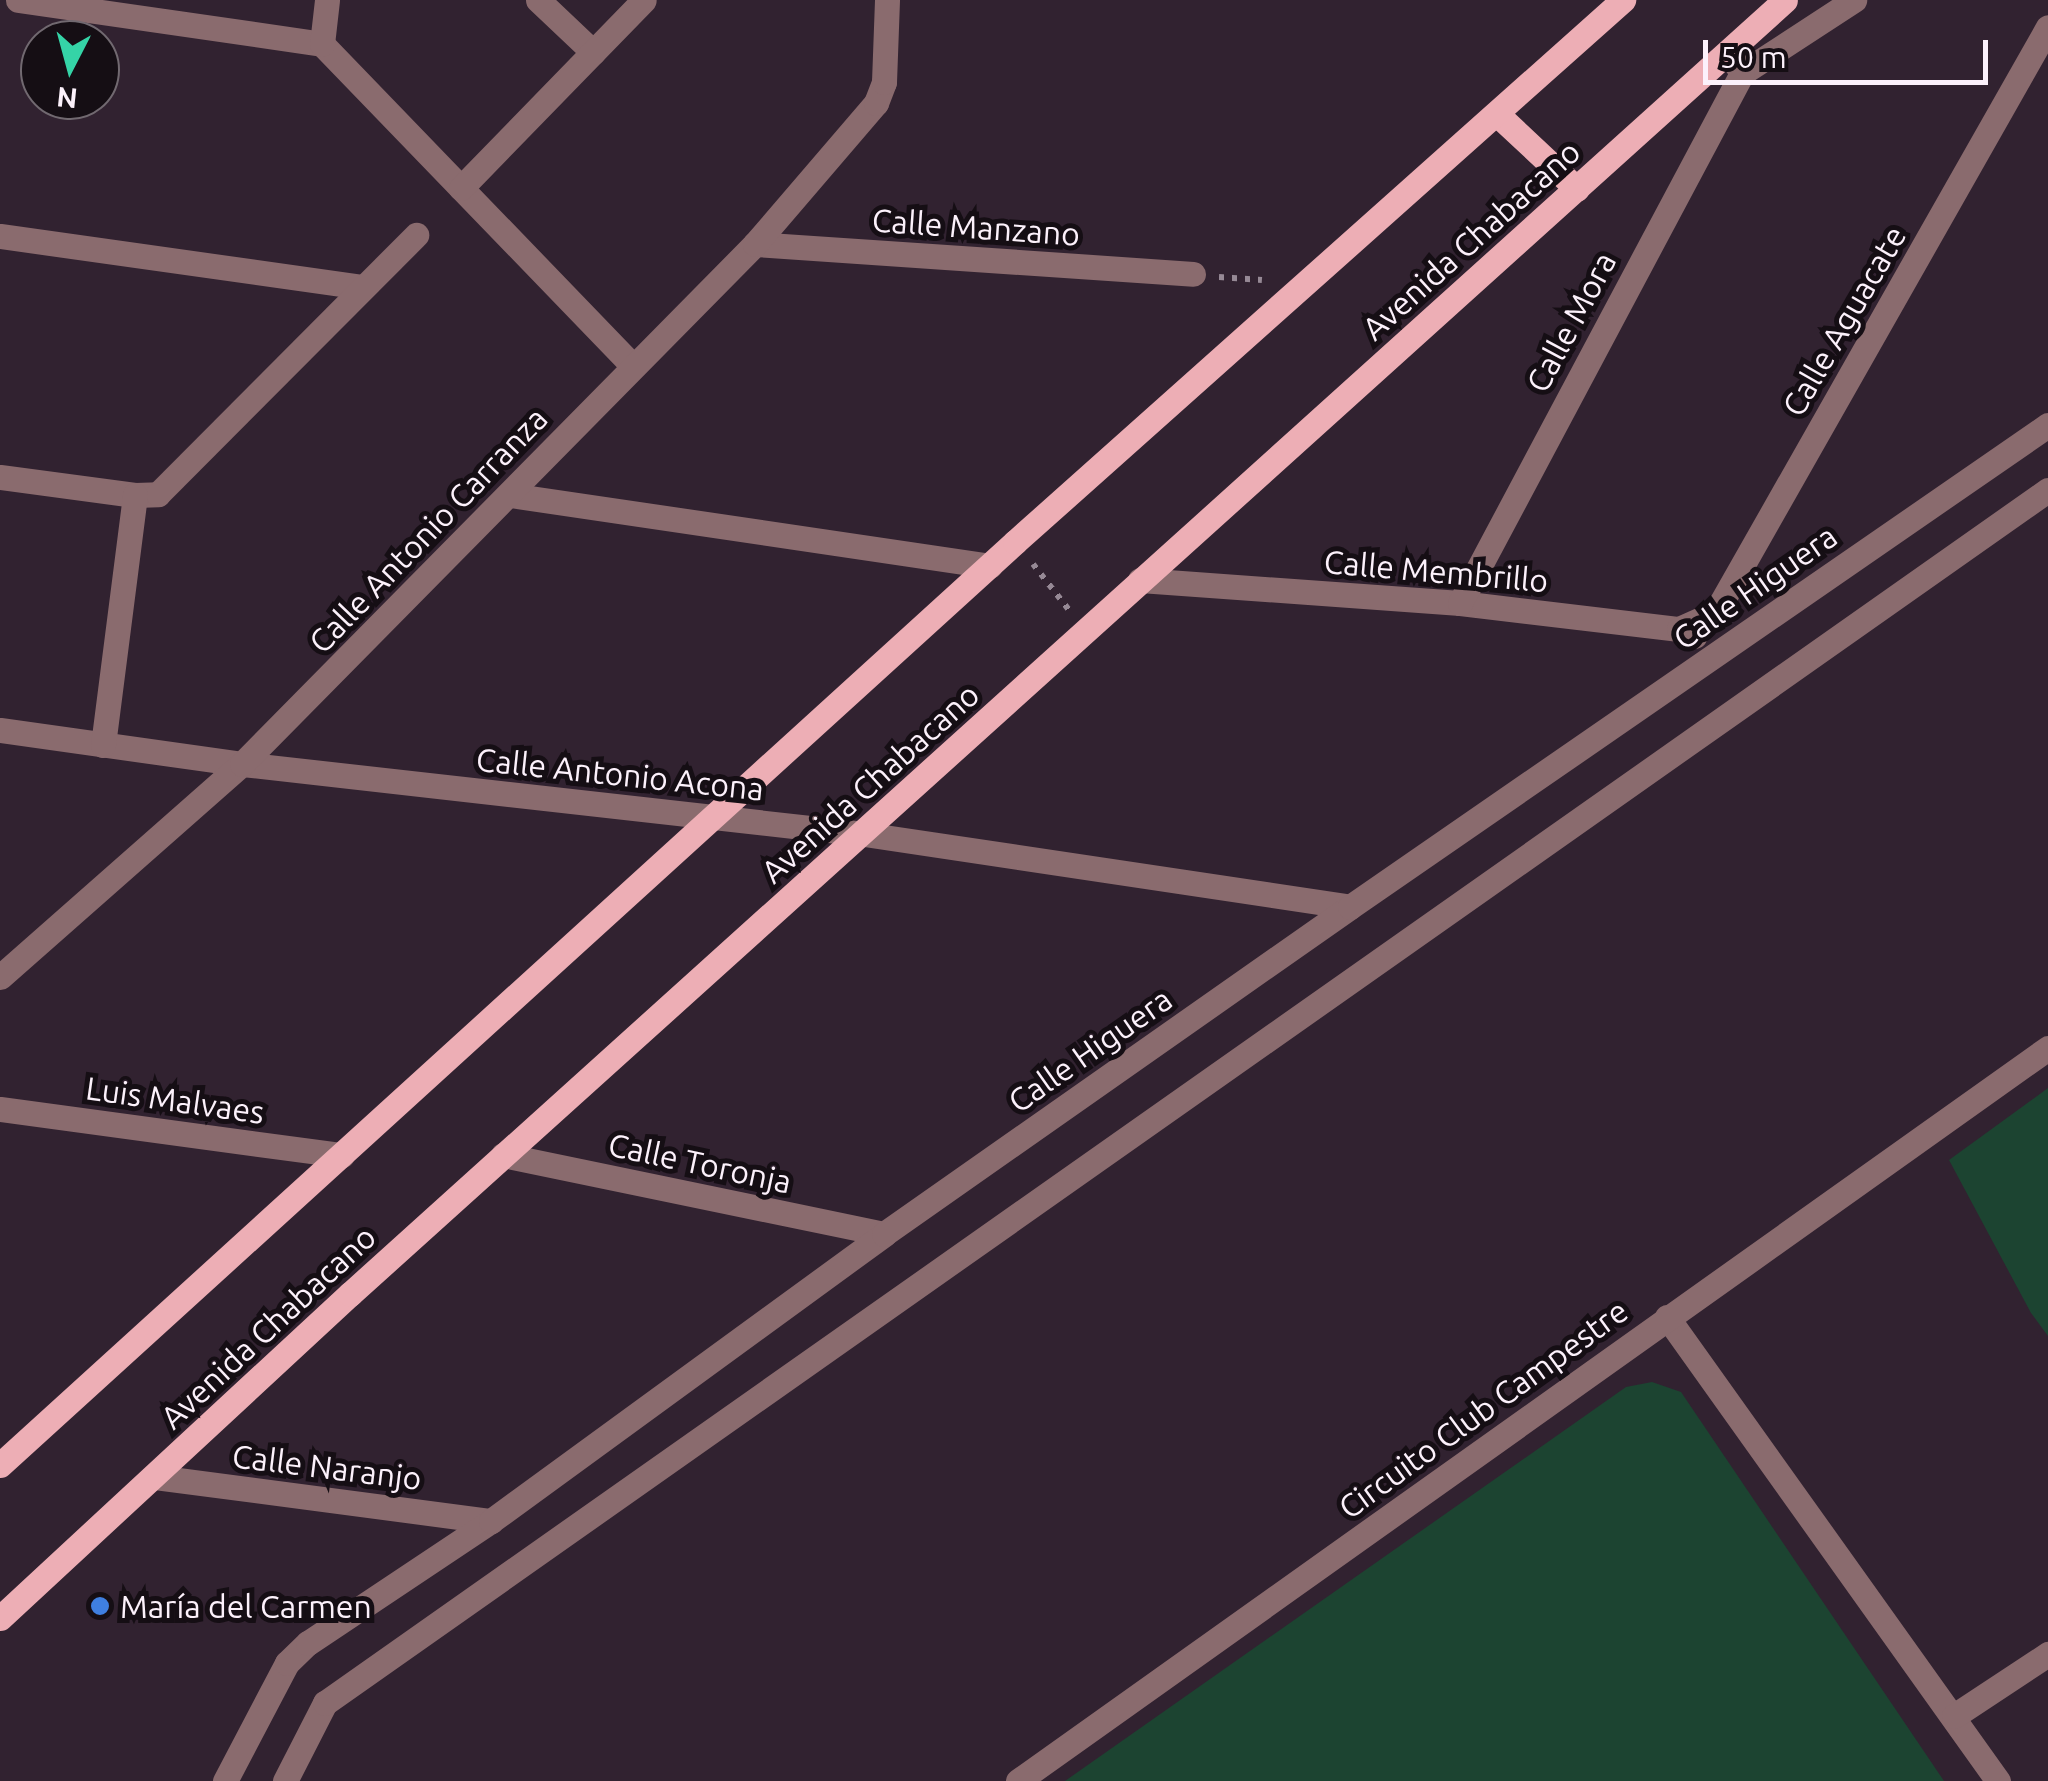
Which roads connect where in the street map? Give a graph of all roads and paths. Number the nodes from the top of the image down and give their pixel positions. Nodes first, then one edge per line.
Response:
1 (18, 0) edge
2 (327, 0) edge
3 (538, 0) edge
4 (644, 0) edge
5 (887, 0) edge
6 (1624, 0) edge
7 (1786, 0) edge
8 (1854, 0) edge
9 (83, 4) edge
10 (2048, 27) edge
11 (322, 44) junction
12 (594, 52) junction
13 (1735, 63) junction
14 (1498, 115) junction
15 (461, 188) junction
16 (1576, 189) junction
17 (416, 235) dead end
18 (0, 236) edge
19 (756, 244) junction
20 (1193, 274) joint
21 (1305, 284) junction
22 (361, 287) junction
23 (632, 365) junction
24 (2048, 425) edge
25 (0, 476) edge
26 (2048, 490) edge
27 (135, 495) junction
28 (510, 495) junction
29 (1016, 542) junction
30 (990, 566) junction
31 (1140, 580) junction
32 (1460, 603) junction
33 (1679, 629) junction
34 (1085, 630) junction
35 (1722, 648) junction
36 (0, 730) edge
37 (103, 745) junction
38 (242, 764) junction
39 (716, 817) junction
40 (864, 834) junction
41 (1350, 907) junction
42 (0, 978) edge
43 (2048, 1048) edge
44 (0, 1109) edge
45 (342, 1155) junction
46 (503, 1155) junction
47 (884, 1234) junction
48 (1667, 1317) junction
49 (3, 1460) edge
50 (156, 1477) junction
51 (491, 1521) junction
52 (0, 1618) edge
53 (2048, 1654) edge
54 (1954, 1716) junction
55 (225, 1781) edge
56 (285, 1781) edge
57 (1018, 1781) edge
58 (1998, 1781) edge

1 - 9 street
2 - 11 street
3 - 12 street
4 - 12 street
5 - 19 street, Calle Antonio Carranza
6 - 14 main road
7 - 13 main road, Avenida Chabacano
8 - 13 street
9 - 11 street
10 - 33 street, Calle Aguacate
11 - 15 street
12 - 15 street
13 - 16 main road, Avenida Chabacano
13 - 32 street, Calle Mora
14 - 16 main road
14 - 21 main road
15 - 23 street
16 - 31 main road, Avenida Chabacano
17 - 22 street
18 - 22 street
19 - 20 street, Calle Manzano
19 - 23 street, Calle Antonio Carranza
20 - 21 path
21 - 29 main road
22 - 27 street
23 - 28 street, Calle Antonio Carranza
24 - 35 street, Calle Higuera
25 - 27 street
26 - 56 street
27 - 37 street
28 - 30 street
28 - 38 street, Calle Antonio Carranza
29 - 30 main road
29 - 34 path
30 - 39 main road
31 - 32 street, Calle Membrillo
31 - 34 main road, Avenida Chabacano
32 - 33 street, Calle Membrillo
33 - 35 street, Calle Membrillo
34 - 40 main road, Avenida Chabacano
35 - 41 street, Calle Higuera
36 - 37 street, Calle Antonio Acona
37 - 38 street, Calle Antonio Acona
38 - 39 street, Calle Antonio Acona
38 - 42 street, Calle Antonio Carranza
39 - 40 street, Calle Antonio Acona
39 - 45 main road
40 - 41 street, Calle Antonio Acona
40 - 46 main road, Avenida Chabacano
41 - 47 street, Calle Higuera
43 - 48 street
44 - 45 street, Luis Malvaes
45 - 49 main road
46 - 47 street, Calle Toronja
46 - 50 main road, Avenida Chabacano
47 - 51 street, Calle Higuera
48 - 54 street, Circuito Club Campestre
48 - 57 street, Circuito Club Campestre
50 - 51 street, Calle Naranjo
50 - 52 main road, Avenida Chabacano
51 - 55 street, Calle Higuera
53 - 54 street
54 - 58 street, Circuito Club Campestre

